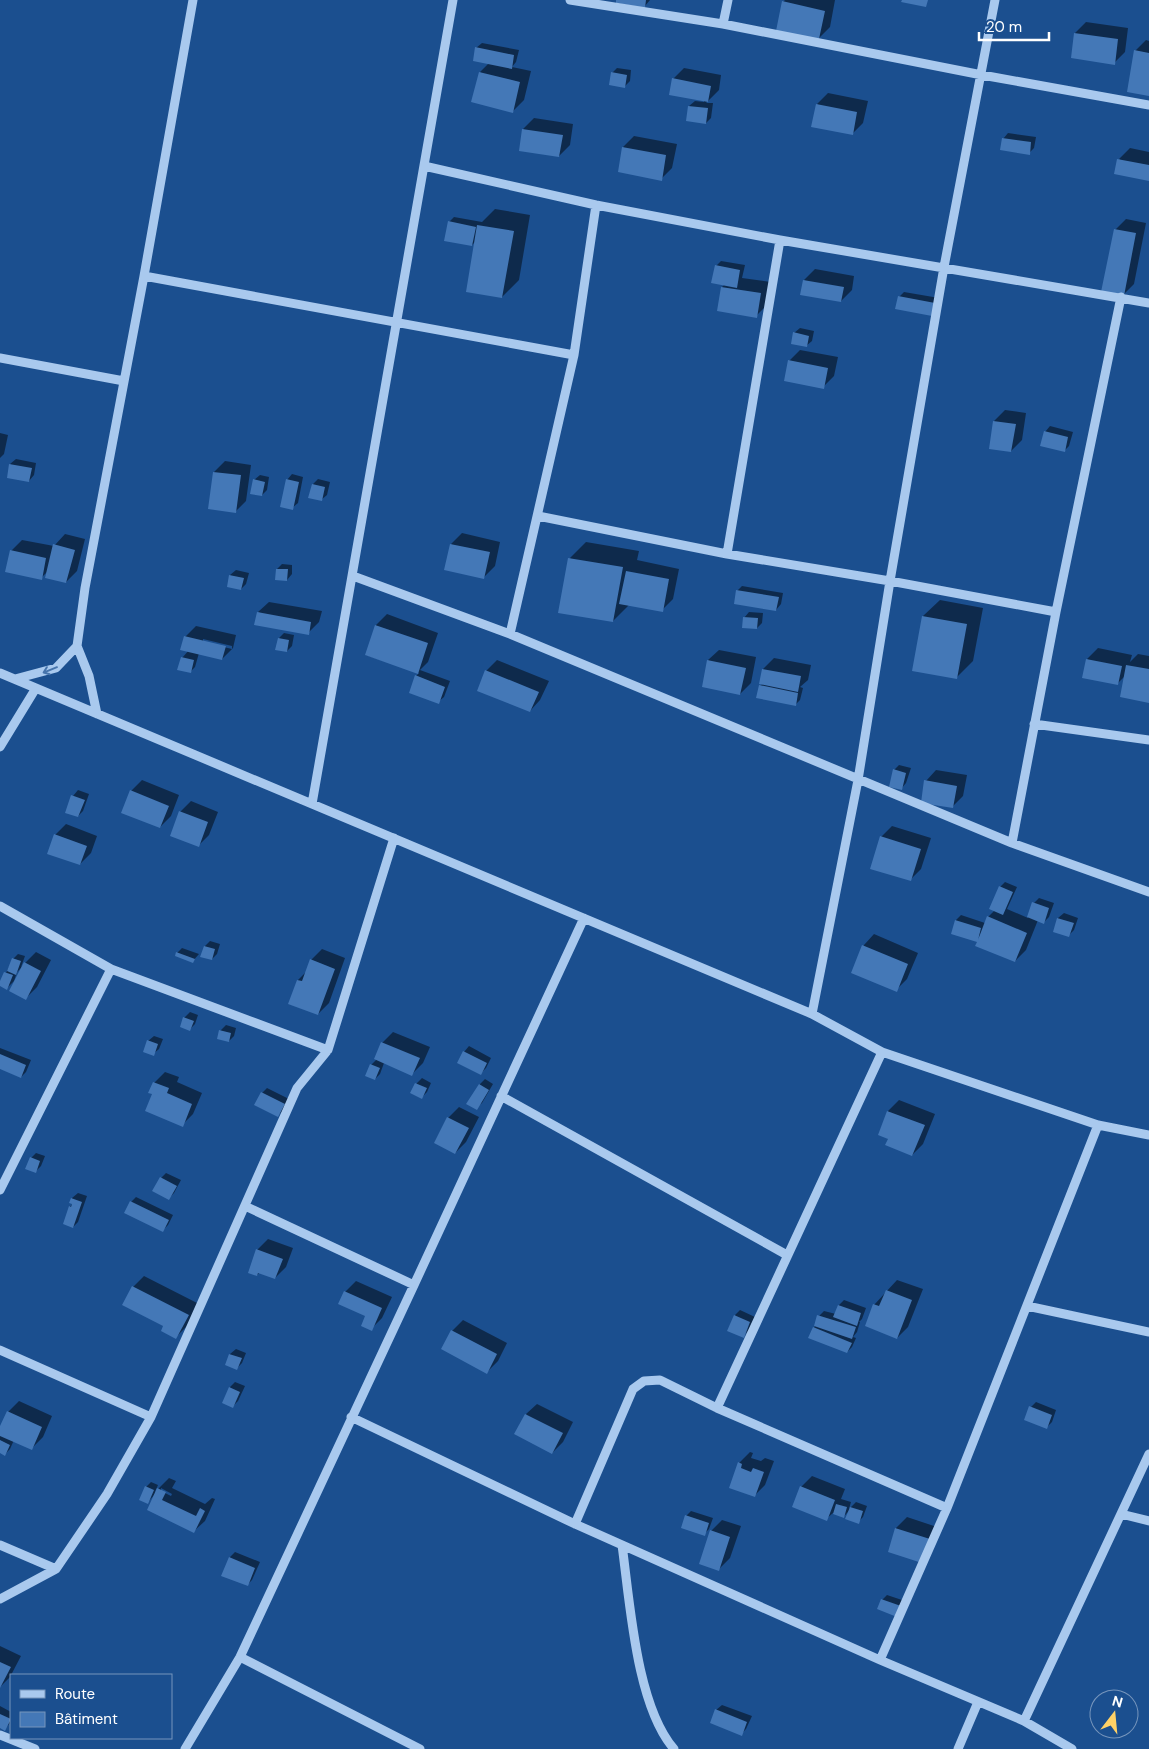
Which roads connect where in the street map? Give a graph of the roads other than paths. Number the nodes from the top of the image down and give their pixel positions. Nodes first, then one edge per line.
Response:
1 (193, 0) edge
2 (453, 0) edge
3 (570, 0) edge
4 (728, 0) edge
5 (995, 0) edge
6 (723, 24) junction
7 (982, 75) junction
8 (1149, 105) edge
9 (424, 166) junction
10 (596, 205) junction
11 (780, 240) junction
12 (944, 267) junction
13 (144, 276) junction
14 (1121, 297) junction
15 (1149, 303) edge
16 (397, 322) junction
17 (574, 355) junction
18 (0, 358) edge
19 (124, 381) junction
20 (538, 516) junction
21 (727, 554) junction
22 (353, 576) junction
23 (890, 581) junction
24 (1056, 612) junction
25 (510, 634) junction
26 (77, 646) junction
27 (0, 673) edge
28 (15, 679) junction
29 (36, 688) junction
30 (97, 714) junction
31 (1034, 724) junction
32 (1149, 740) edge
33 (0, 747) edge
34 (858, 780) junction
35 (312, 804) junction
36 (394, 838) junction
37 (1012, 842) junction
38 (1149, 892) edge
39 (0, 906) edge
40 (584, 918) junction
41 (111, 969) junction
42 (812, 1014) junction
43 (328, 1050) junction
44 (882, 1052) junction
45 (501, 1096) junction
46 (1098, 1125) junction
47 (1149, 1135) edge
48 (0, 1190) edge
49 (245, 1206) junction
50 (787, 1255) junction
51 (414, 1286) junction
52 (1027, 1306) junction
53 (1149, 1332) edge
54 (0, 1350) edge
55 (717, 1408) junction
56 (152, 1417) junction
57 (351, 1418) junction
58 (1149, 1454) edge
59 (947, 1508) junction
60 (1121, 1514) junction
61 (1149, 1520) edge
62 (575, 1524) junction
63 (0, 1545) edge
64 (622, 1545) junction
65 (56, 1569) junction
66 (0, 1599) edge
67 (240, 1657) junction
68 (880, 1660) junction
69 (978, 1702) junction
70 (1024, 1721) junction
71 (0, 1736) edge
72 (35, 1749) edge
73 (185, 1749) edge
74 (420, 1749) edge
75 (674, 1749) edge
76 (958, 1749) edge
77 (1072, 1749) edge

1 - 13 street
2 - 9 street
3 - 6 street
4 - 6 street
5 - 7 street
6 - 7 street
7 - 8 street
7 - 12 street
9 - 10 street
9 - 16 street
10 - 11 street
10 - 17 street
11 - 12 street
11 - 21 street
12 - 14 street
12 - 23 street
13 - 16 street
13 - 19 street
14 - 15 street
14 - 24 street
16 - 17 street
16 - 22 street
17 - 20 street
18 - 19 street
19 - 26 street
20 - 21 street
20 - 25 street
21 - 23 street
22 - 25 street
22 - 35 street
23 - 24 street
23 - 34 street
24 - 31 street
25 - 34 street
26 -> 28 street
26 - 30 street
27 - 28 street
28 - 29 street
29 - 30 street
29 - 33 street
30 - 35 street
31 - 32 street
31 - 37 street
34 - 37 street
34 - 42 street
35 - 36 street
36 - 40 street
36 - 43 street
37 - 38 street
39 - 41 street
40 - 42 street
40 - 45 street
41 - 43 street
41 - 48 street
42 - 44 street
43 - 49 street
44 - 46 street
44 - 50 street
45 - 50 street
45 - 51 street
46 - 47 street
46 - 52 street
49 - 51 street
49 - 56 street
50 - 55 street
51 - 57 street
52 - 53 street
52 - 59 street
54 - 56 street
55 - 59 street
55 - 62 street
56 - 65 street
57 - 62 street
57 - 67 street
58 - 60 street
59 - 68 street
60 - 61 street
60 - 70 street
62 - 64 street
63 - 65 street
64 - 68 street
64 - 75 street
65 - 66 street
67 - 73 street
67 - 74 street
68 - 69 street
69 - 70 street
69 - 76 street
70 - 77 street
71 - 72 street

